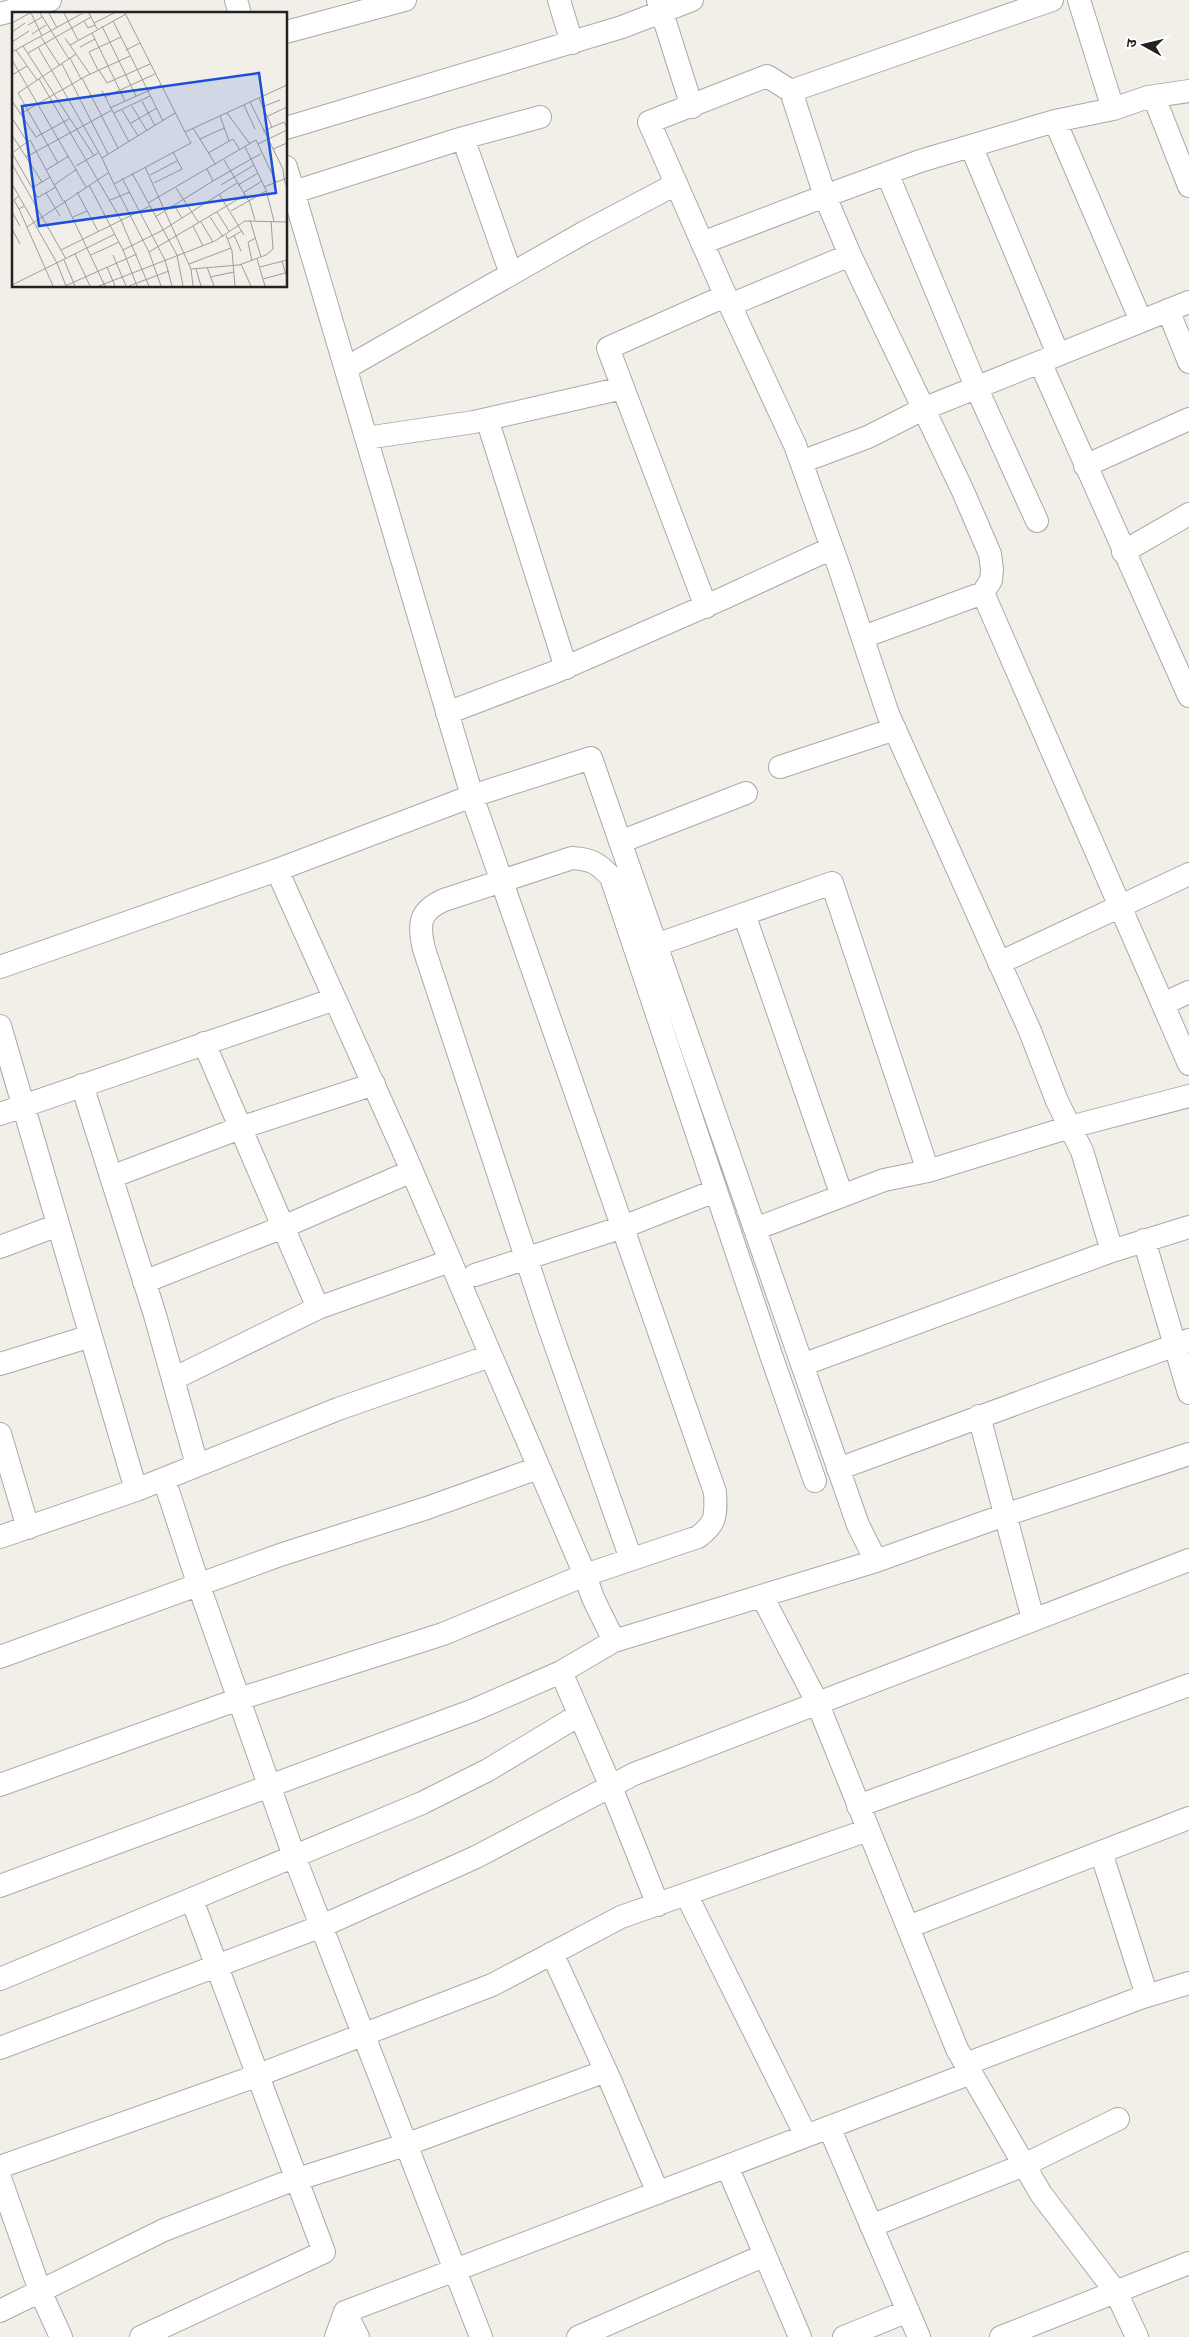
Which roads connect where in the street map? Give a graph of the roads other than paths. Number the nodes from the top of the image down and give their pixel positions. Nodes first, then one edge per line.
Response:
1 (50, 0) edge
2 (405, 0) edge
3 (559, 0) edge
4 (692, 0) edge
5 (1052, 0) edge
6 (1079, 0) edge
7 (660, 6) edge
8 (339, 8) edge
9 (0, 14) edge
10 (288, 31) edge
11 (572, 42) junction
12 (792, 91) junction
13 (1189, 91) edge
14 (1154, 97) junction
15 (692, 107) junction
16 (1113, 109) junction
17 (540, 117) dead end
18 (1055, 121) junction
19 (288, 127) edge
20 (463, 138) junction
21 (971, 146) junction
22 (288, 173) edge
23 (887, 173) junction
24 (676, 184) junction
25 (1189, 186) edge
26 (294, 192) junction
27 (826, 196) junction
28 (702, 243) junction
29 (850, 254) junction
30 (511, 274) junction
31 (727, 301) junction
32 (1189, 302) edge
33 (1168, 310) junction
34 (1141, 321) junction
35 (1049, 358) junction
36 (1189, 362) edge
37 (346, 368) junction
38 (623, 388) junction
39 (977, 389) junction
40 (923, 409) junction
41 (487, 419) junction
42 (1189, 419) edge
43 (366, 438) junction
44 (801, 462) junction
45 (1086, 466) junction
46 (1189, 514) edge
47 (1037, 521) dead end
48 (832, 548) junction
49 (1123, 552) junction
50 (983, 593) junction
51 (706, 607) junction
52 (863, 637) junction
53 (566, 668) junction
54 (1189, 696) edge
55 (447, 713) junction
56 (895, 729) junction
57 (780, 767) dead end
58 (746, 793) dead end
59 (472, 796) junction
60 (620, 842) junction
61 (277, 870) junction
62 (1189, 874) edge
63 (502, 882) junction
64 (1119, 906) junction
65 (744, 914) junction
66 (656, 945) junction
67 (999, 963) junction
68 (0, 967) edge
69 (1189, 992) edge
70 (335, 999) junction
71 (1163, 1004) junction
72 (0, 1026) edge
73 (204, 1043) junction
74 (1189, 1064) edge
75 (374, 1084) junction
76 (82, 1085) junction
77 (1189, 1096) edge
78 (23, 1106) junction
79 (0, 1114) edge
80 (1070, 1127) junction
81 (240, 1128) junction
82 (928, 1170) junction
83 (412, 1171) junction
84 (111, 1177) junction
85 (715, 1191) junction
86 (842, 1196) junction
87 (58, 1225) junction
88 (283, 1226) junction
89 (622, 1227) junction
90 (1189, 1227) edge
91 (754, 1229) junction
92 (1144, 1240) junction
93 (0, 1247) edge
94 (1112, 1251) junction
95 (527, 1258) junction
96 (450, 1261) junction
97 (475, 1275) dead end
98 (144, 1282) junction
99 (318, 1308) junction
100 (91, 1336) junction
101 (1182, 1343) edge
102 (490, 1356) junction
103 (0, 1364) edge
104 (802, 1365) junction
105 (173, 1379) junction
106 (1189, 1393) edge
107 (979, 1416) junction
108 (0, 1434) edge
109 (1189, 1454) edge
110 (197, 1465) junction
111 (538, 1468) junction
112 (838, 1469) junction
113 (164, 1479) junction
114 (815, 1481) dead end
115 (136, 1490) junction
116 (1005, 1514) junction
117 (28, 1528) junction
118 (0, 1537) edge
119 (631, 1559) junction
120 (1189, 1560) edge
121 (876, 1561) junction
122 (585, 1575) junction
123 (199, 1586) junction
124 (762, 1596) junction
125 (1033, 1619) junction
126 (614, 1642) junction
127 (0, 1657) edge
128 (561, 1672) junction
129 (1189, 1685) edge
130 (239, 1699) junction
131 (817, 1702) junction
132 (580, 1715) junction
133 (0, 1785) edge
134 (269, 1785) junction
135 (611, 1787) junction
136 (858, 1806) junction
137 (1189, 1818) edge
138 (868, 1830) junction
139 (1101, 1852) junction
140 (294, 1856) junction
141 (0, 1886) edge
142 (687, 1896) junction
143 (192, 1900) junction
144 (658, 1905) junction
145 (322, 1926) junction
146 (908, 1927) junction
147 (552, 1953) junction
148 (216, 1967) junction
149 (0, 1979) edge
150 (1189, 1984) edge
151 (1147, 1996) junction
152 (364, 2034) junction
153 (0, 2048) edge
154 (968, 2068) junction
155 (606, 2071) junction
156 (256, 2076) junction
157 (1118, 2119) dead end
158 (829, 2127) junction
159 (806, 2136) junction
160 (405, 2145) junction
161 (1024, 2165) junction
162 (726, 2166) junction
163 (0, 2167) edge
164 (0, 2178) edge
165 (296, 2180) junction
166 (658, 2193) junction
167 (871, 2226) junction
168 (765, 2255) junction
169 (1189, 2263) edge
170 (454, 2271) junction
171 (40, 2291) junction
172 (1116, 2292) junction
173 (0, 2311) edge
174 (908, 2311) junction
175 (345, 2312) junction
176 (61, 2337) edge
177 (141, 2337) edge
178 (336, 2337) edge
179 (358, 2337) edge
180 (481, 2337) edge
181 (578, 2337) edge
182 (800, 2337) edge
183 (844, 2337) edge
184 (919, 2337) edge
185 (1001, 2337) edge
186 (1137, 2337) edge

1 - 9 street
2 - 8 street
3 - 11 street
4 - 7 street
5 - 12 street
6 - 16 street
7 - 11 street
7 - 15 street
8 - 10 street
11 - 19 street
12 - 15 street
12 - 27 street
13 - 14 street
14 - 16 street
14 - 25 street
15 - 24 street
16 - 18 street
17 - 20 street
18 - 21 street
18 - 34 street
20 - 26 street
20 - 30 street
21 - 23 street
21 - 35 street
22 - 26 street
23 - 27 street
23 - 39 street
24 - 28 street
24 - 30 street
26 - 37 street
27 - 28 street
27 - 29 street
28 - 31 street
29 - 31 street
29 - 40 street
30 - 37 street
31 - 38 street
31 - 44 street
32 - 33 street
33 - 34 street
33 - 36 street
34 - 35 street
35 - 39 street
35 - 45 street
37 - 43 street
38 - 41 street
38 - 51 street
39 - 40 street
39 - 47 street
40 - 44 street
40 - 50 street
41 - 43 street
41 - 53 street
42 - 45 street
43 - 55 street
44 - 48 street
45 - 49 street
46 - 49 street
48 - 51 street
48 - 52 street
49 - 54 street
50 - 52 street
50 - 64 street
51 - 53 street
52 - 56 street
53 - 55 street
55 - 59 street
56 - 57 street
56 - 67 street
58 - 60 street
59 - 60 street
59 - 61 street
59 - 63 street
60 - 66 street
61 - 68 street
61 - 70 street
62 - 64 street
63 - 85 street
63 - 89 street
63 - 95 street
64 - 67 street
64 - 71 street
65 - 66 street
65 - 82 street
65 - 86 street
66 - 91 street
67 - 80 street
69 - 71 street
70 - 73 street
70 - 75 street
71 - 74 street
72 - 78 street
73 - 76 street
73 - 81 street
75 - 81 street
75 - 83 street
76 - 78 street
76 - 84 street
77 - 80 street
78 - 79 street
78 - 87 street
80 - 82 street
80 - 94 street
81 - 84 street
81 - 88 street
82 - 86 street
83 - 88 street
83 - 96 street
84 - 98 street
85 - 89 street
85 - 114 street
86 - 91 street
87 - 93 street
87 - 100 street
88 - 98 street
88 - 99 street
89 - 95 street
89 - 119 street
90 - 92 street
91 - 104 street
92 - 94 street
92 - 101 street
94 - 104 street
95 - 97 street
95 - 119 street
96 - 99 street
96 - 102 street
98 - 105 street
99 - 105 street
100 - 103 street
100 - 115 street
101 - 106 street
101 - 107 street
102 - 110 street
102 - 111 street
104 - 112 street
105 - 110 street
107 - 112 street
107 - 116 street
108 - 117 street
109 - 116 street
110 - 113 street
111 - 122 street
111 - 123 street
112 - 121 street
113 - 115 street
113 - 123 street
115 - 117 street
116 - 121 street
116 - 125 street
117 - 118 street
119 - 122 street
120 - 125 street
121 - 124 street
122 - 126 street
122 - 130 street
123 - 127 street
123 - 130 street
124 - 126 street
124 - 131 street
125 - 131 street
126 - 128 street
128 - 132 street
128 - 134 street
129 - 136 street
130 - 133 street
130 - 134 street
131 - 135 street
131 - 136 street
132 - 135 street
132 - 140 street
134 - 140 street
134 - 141 street
135 - 144 street
135 - 145 street
136 - 138 street
137 - 139 street
138 - 142 street
138 - 146 street
139 - 146 street
139 - 151 street
140 - 143 street
140 - 145 street
142 - 144 street
142 - 159 street
143 - 148 street
143 - 149 street
144 - 147 street
145 - 148 street
145 - 152 street
146 - 154 street
147 - 152 street
147 - 155 street
148 - 153 street
148 - 156 street
150 - 151 street
151 - 154 street
152 - 156 street
152 - 160 street
154 - 158 street
154 - 161 street
155 - 160 street
155 - 166 street
156 - 163 street
156 - 165 street
157 - 161 street
158 - 159 street
158 - 167 street
159 - 162 street
160 - 165 street
160 - 170 street
161 - 167 street
161 - 172 street
162 - 166 street
162 - 168 street
164 - 171 street
165 - 171 street
165 - 177 street
166 - 170 street
167 - 174 street
168 - 181 street
168 - 182 street
169 - 172 street
170 - 175 street
170 - 180 street
171 - 173 street
171 - 176 street
172 - 185 street
172 - 186 street
174 - 183 street
174 - 184 street
175 - 178 street
175 - 179 street

